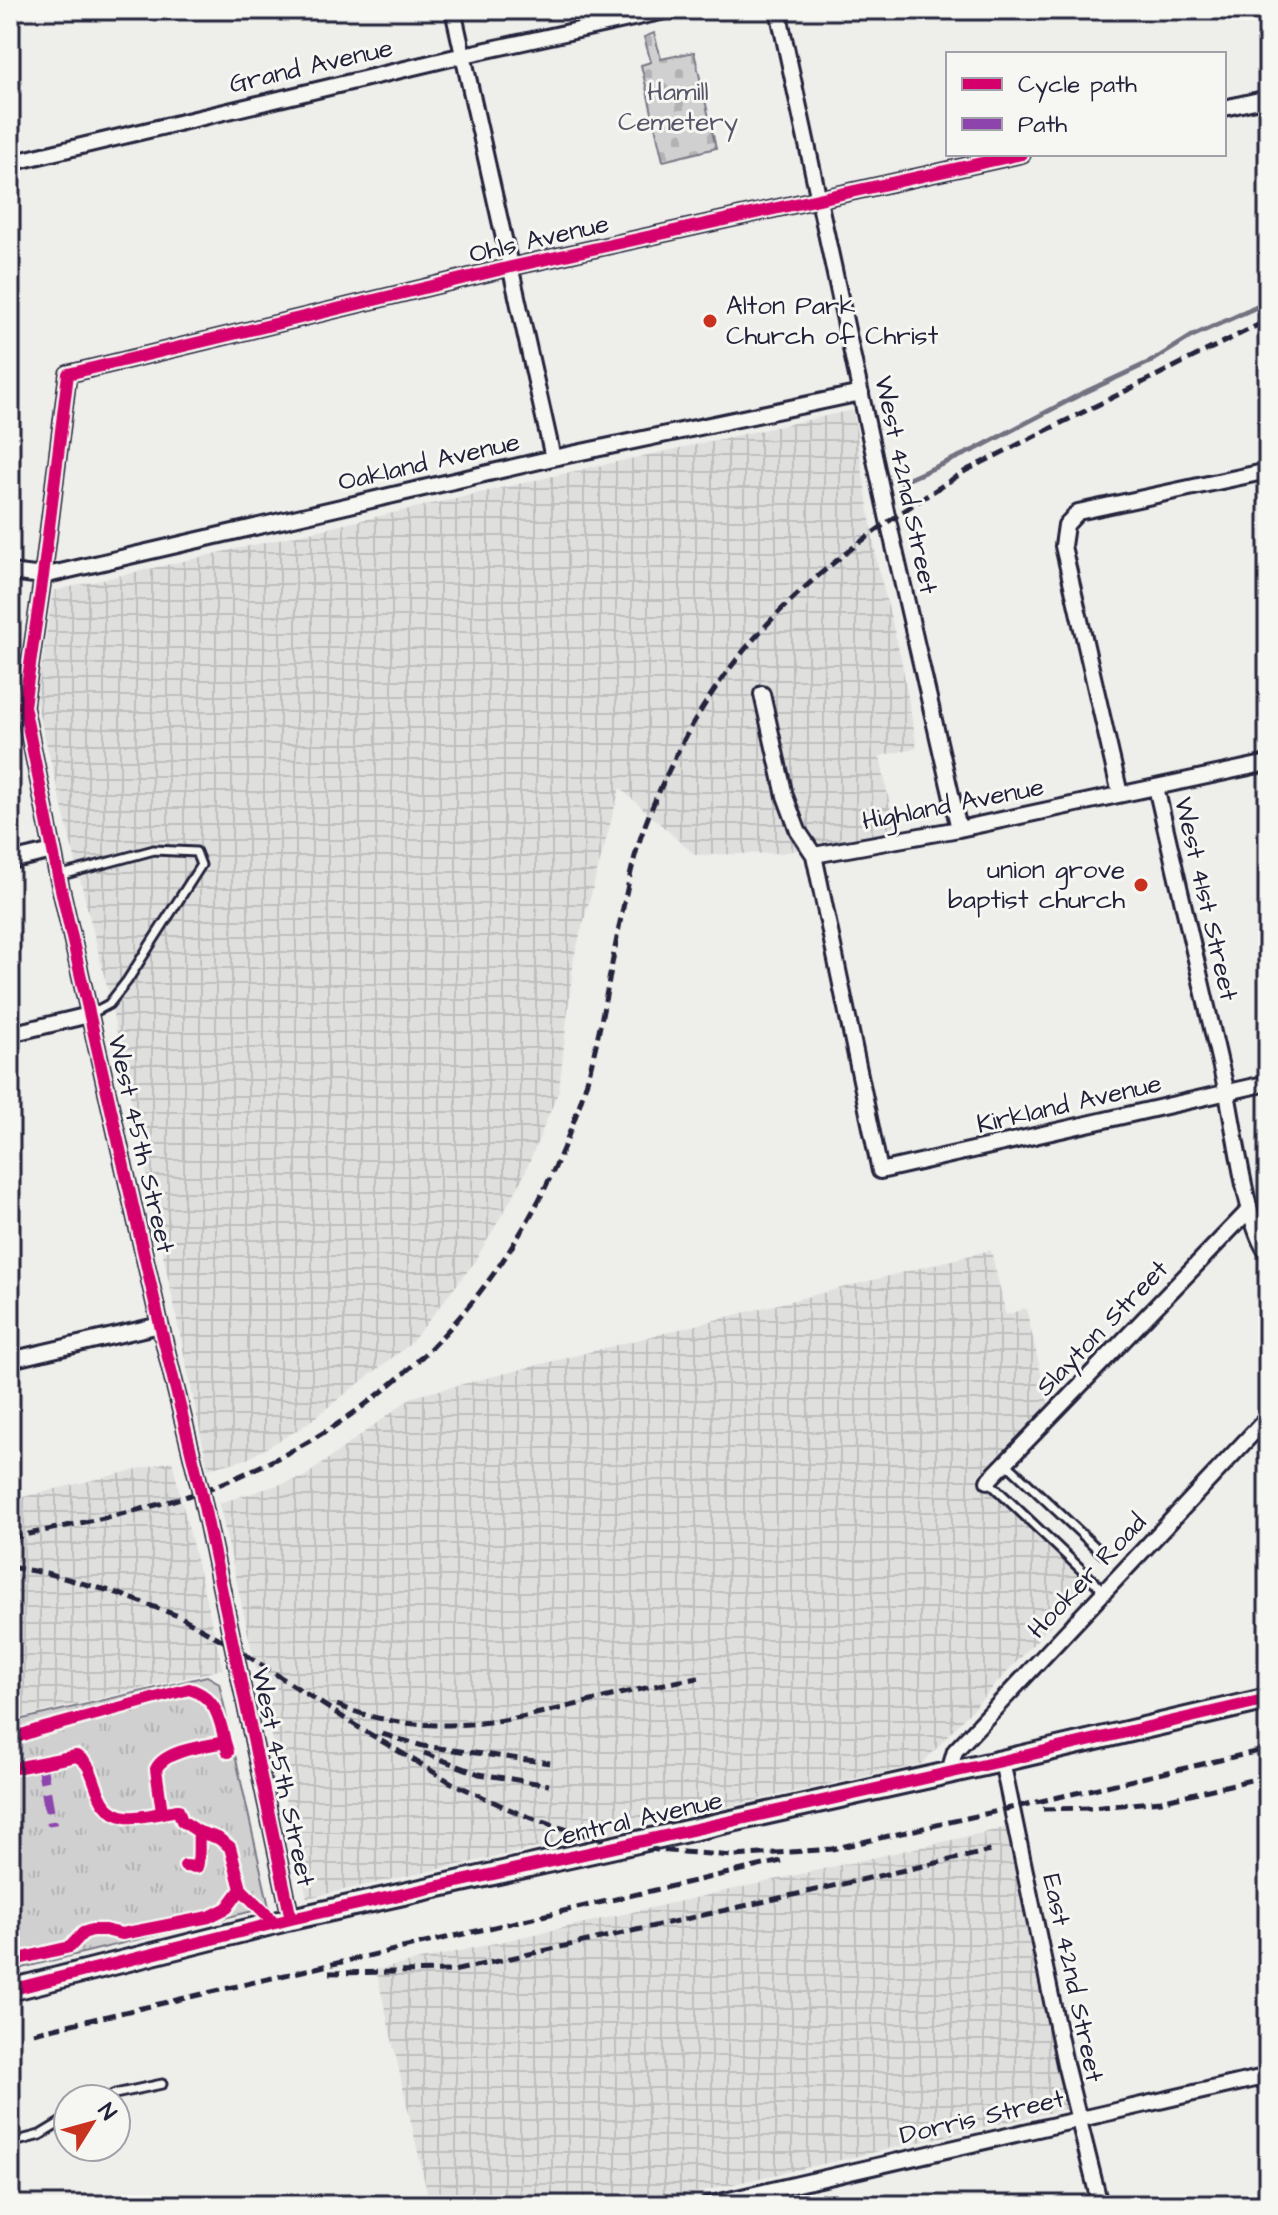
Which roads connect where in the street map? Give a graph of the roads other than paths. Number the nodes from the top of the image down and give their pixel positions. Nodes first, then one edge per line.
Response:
1 (453, 10) edge
2 (670, 10) edge
3 (778, 10) edge
4 (464, 55) junction
5 (1268, 98) edge
6 (1226, 108) edge
7 (1013, 156) edge
8 (10, 163) edge
9 (820, 200) junction
10 (511, 267) junction
11 (68, 374) joint
12 (861, 393) junction
13 (553, 458) junction
14 (1268, 471) edge
15 (10, 572) edge
16 (43, 576) junction
17 (762, 694) dead end
18 (1268, 763) edge
19 (1156, 787) junction
20 (1120, 794) junction
21 (959, 829) junction
22 (53, 851) junction
23 (814, 855) junction
24 (10, 861) edge
25 (58, 876) junction
26 (89, 1015) junction
27 (10, 1034) edge
28 (1268, 1083) edge
29 (1227, 1093) junction
30 (1250, 1209) junction
31 (1268, 1253) edge
32 (160, 1325) junction
33 (10, 1360) edge
34 (1268, 1417) edge
35 (1006, 1463) junction
36 (988, 1481) joint
37 (1103, 1554) dead end
38 (1105, 1592) junction
39 (1268, 1699) edge
40 (1002, 1761) junction
41 (949, 1772) junction
42 (291, 1919) junction
43 (10, 1990) edge
44 (1268, 2076) edge
45 (162, 2084) dead end
46 (132, 2090) edge
47 (1080, 2120) junction
48 (52, 2128) edge
49 (10, 2143) edge
50 (707, 2205) edge
51 (1100, 2205) edge

1 - 4 street
2 - 4 street, Grand Avenue
3 - 9 street, West 42nd Street
4 - 8 street, Grand Avenue
4 - 10 street
5 - 6 street
7 - 9 street, Ohls Avenue
9 - 10 street, Ohls Avenue
9 - 12 street, West 42nd Street
10 - 11 street, Ohls Avenue
10 - 13 street
11 - 16 street, West 45th Street
12 - 13 street, Oakland Avenue
12 - 21 street, West 42nd Street
13 - 16 street, Oakland Avenue
14 - 20 street
15 - 16 street, Oakland Avenue
16 - 22 street, West 45th Street
17 - 23 street
18 - 19 street, Highland Avenue
19 - 20 street, Highland Avenue
19 - 29 street, West 41st Street
20 - 21 street, Highland Avenue
21 - 23 street, Highland Avenue
22 - 24 street
22 - 25 street, West 45th Street
23 - 29 street, Kirkland Avenue
25 - 26 street, West 45th Street
25 - 26 lane
26 - 27 street
26 - 32 street, West 45th Street
28 - 29 street, Kirkland Avenue
29 - 30 street, West 41st Street
30 - 31 street, West 41st Street
30 - 35 street, Slayton Street
32 - 33 street
32 - 42 street, West 45th Street
34 - 38 street, Hooker Road
35 - 36 street, Slayton Street
35 - 37 lane
36 - 38 lane
38 - 41 street, Hooker Road
39 - 40 street, Central Avenue
40 - 41 street, Central Avenue
40 - 47 street, East 42nd Street
41 - 42 street, Central Avenue
42 - 43 street, Central Avenue
44 - 47 street, Dorris Street
45 - 46 lane
47 - 50 street, Dorris Street
47 - 51 street, East 42nd Street
48 - 49 lane

